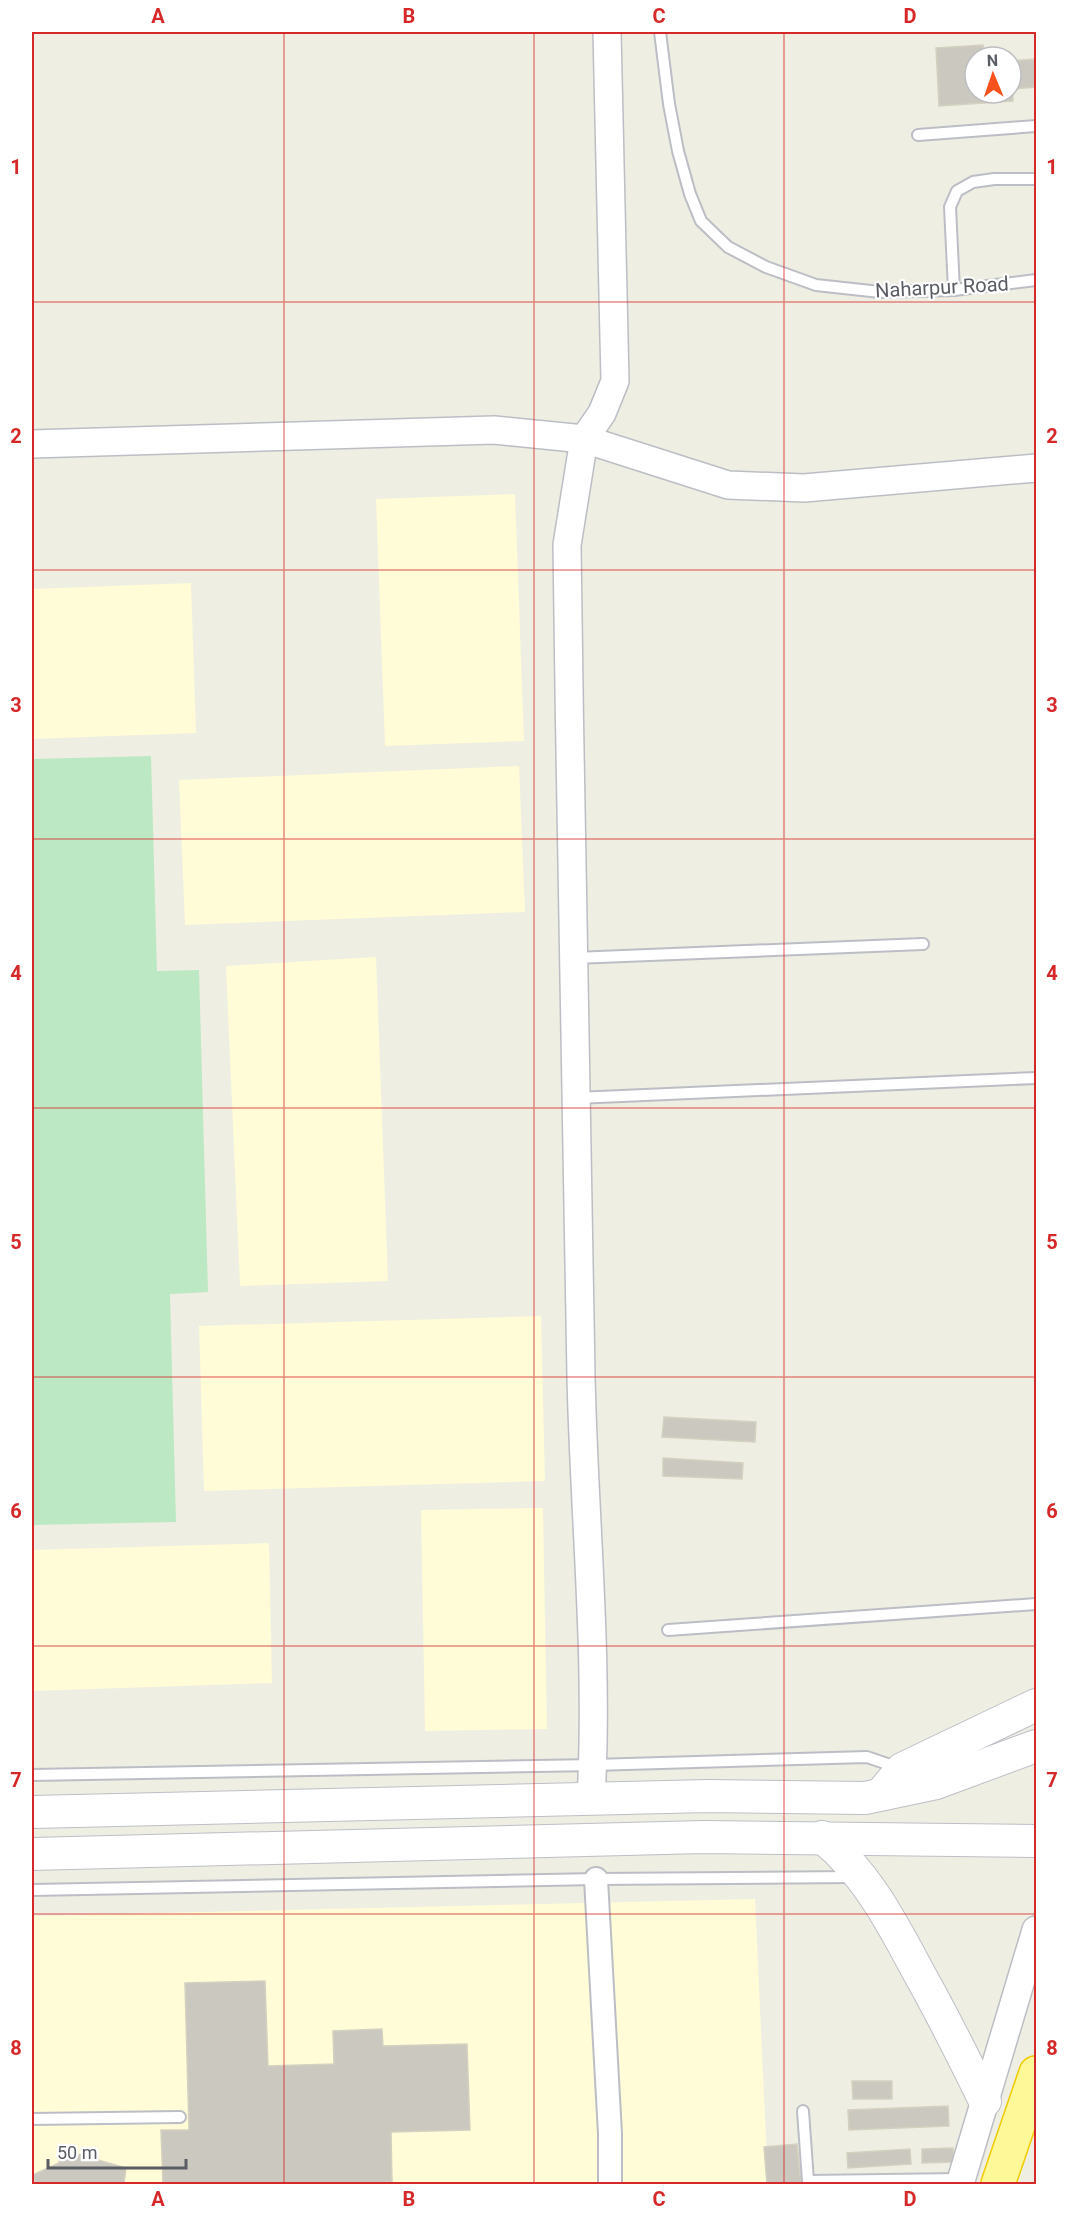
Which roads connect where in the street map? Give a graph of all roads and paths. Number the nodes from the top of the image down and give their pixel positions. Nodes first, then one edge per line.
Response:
1 (607, 32) edge
2 (660, 32) edge
3 (1036, 126) edge
4 (918, 135) dead end
5 (1036, 179) edge
6 (1036, 280) edge
7 (954, 290) junction
8 (584, 439) junction
9 (32, 444) edge
10 (1036, 468) edge
11 (923, 944) dead end
12 (574, 958) junction
13 (1036, 1078) edge
14 (576, 1098) junction
15 (1036, 1604) edge
16 (668, 1630) dead end
17 (1036, 1705) edge
18 (1036, 1746) edge
19 (593, 1765) junction
20 (902, 1769) junction
21 (32, 1775) edge
22 (881, 1794) junction
23 (591, 1798) junction
24 (32, 1812) edge
25 (822, 1838) junction
26 (1036, 1841) edge
27 (32, 1854) edge
28 (862, 1877) junction
29 (596, 1879) junction
30 (32, 1890) edge
31 (1036, 1930) edge
32 (1036, 2073) edge
33 (985, 2101) junction
34 (803, 2111) dead end
35 (180, 2117) dead end
36 (32, 2119) edge
37 (961, 2182) edge
38 (610, 2184) edge
39 (998, 2184) edge

1 - 8 street
2 - 7 lane, Naharpur Road
3 - 4 lane
5 - 7 lane
6 - 7 lane, Naharpur Road
8 - 9 street
8 - 10 street
8 - 12 street
11 - 12 lane
12 - 14 street
13 - 14 lane
14 - 19 street
15 - 16 lane
17 - 20 main road
18 - 22 main road
19 - 20 lane
19 - 21 lane
19 - 23 street
20 - 22 main road
22 - 23 main road
23 - 24 main road
25 - 26 main road
25 - 27 main road
25 - 28 main road
28 - 29 lane
28 - 33 main road
29 - 30 lane
29 - 38 street
31 - 33 street
32 - 39 highway
33 - 37 street
34 - 37 lane
35 - 36 lane

